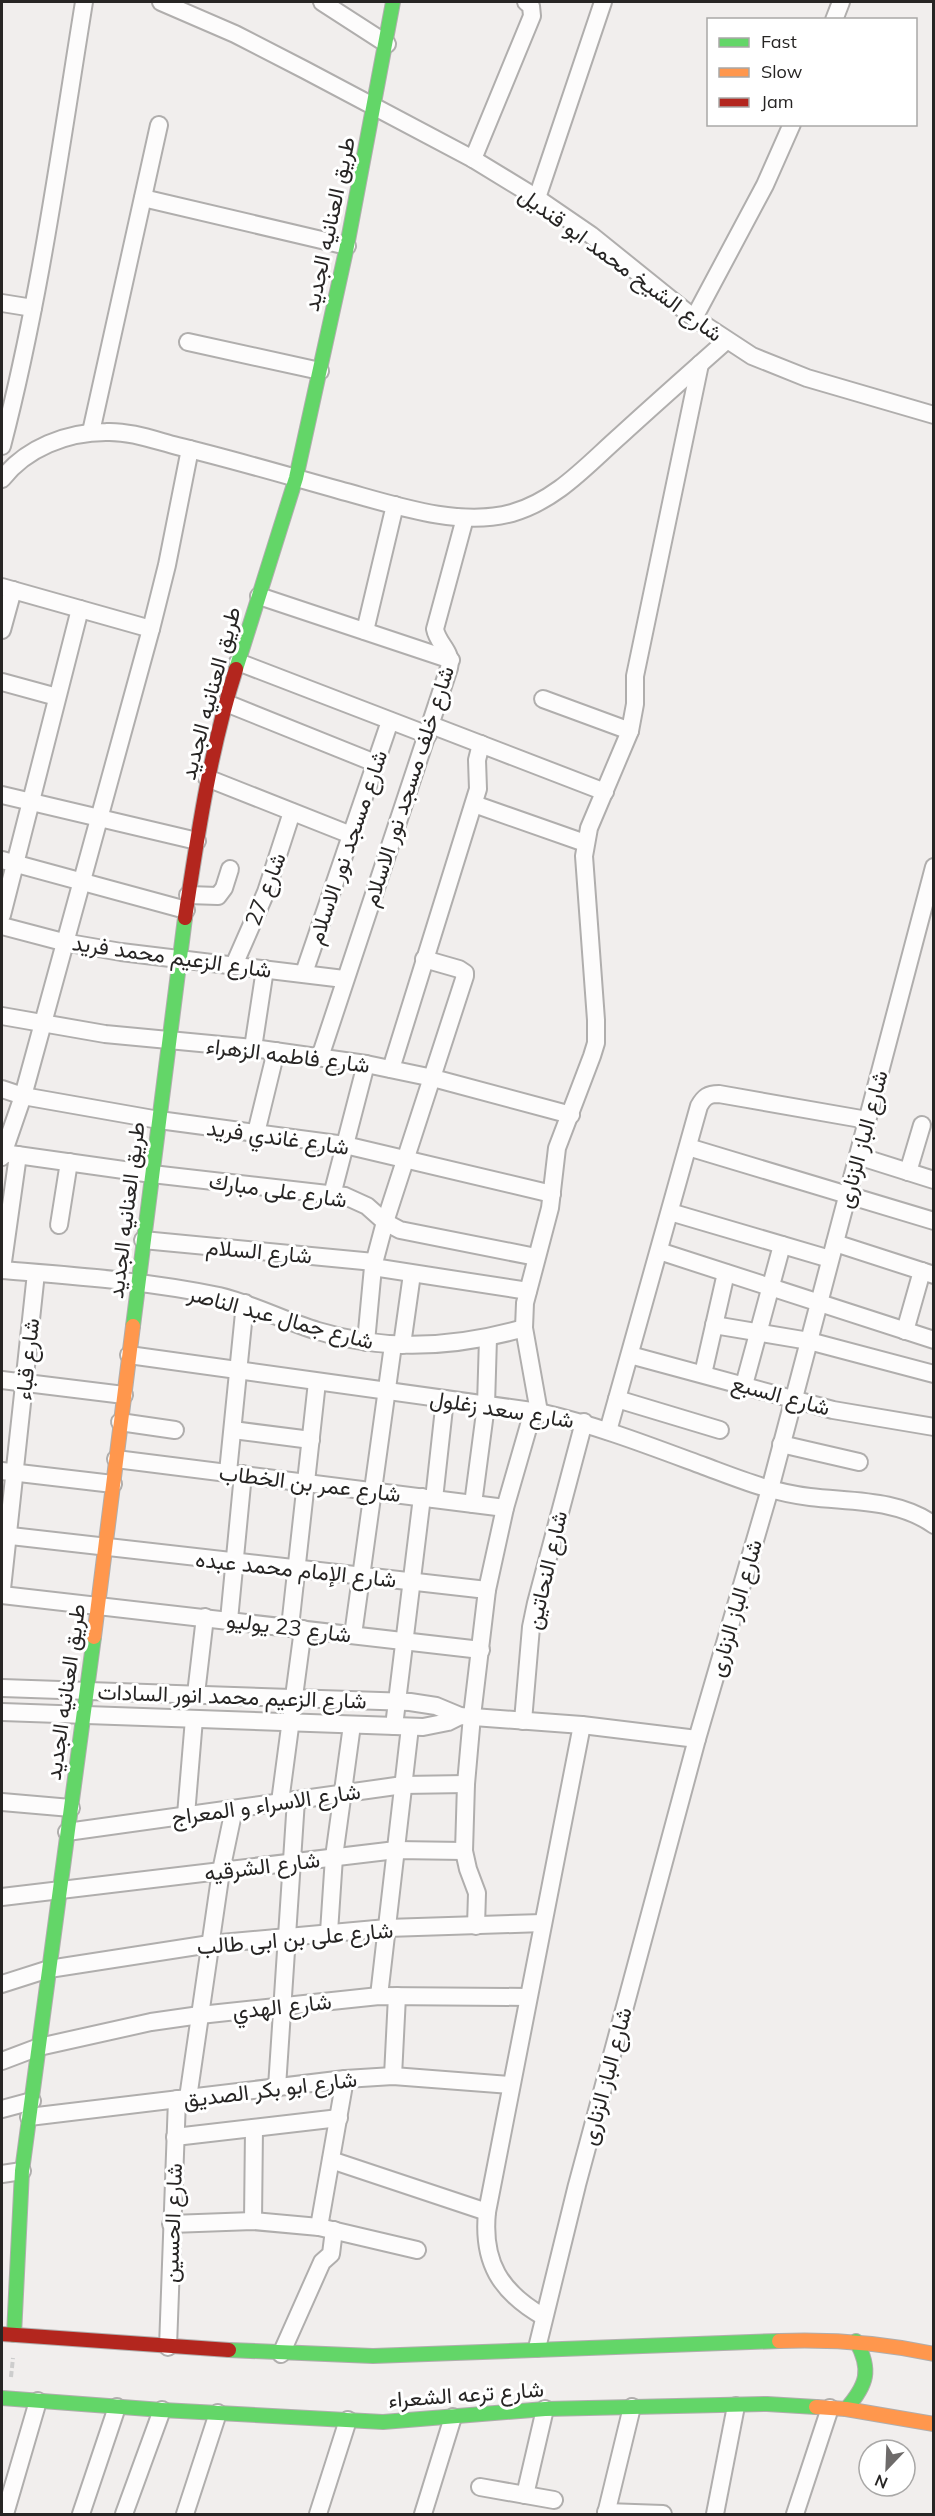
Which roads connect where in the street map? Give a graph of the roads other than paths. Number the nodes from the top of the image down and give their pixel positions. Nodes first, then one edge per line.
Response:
1 (84, 2) edge
2 (161, 2) edge
3 (322, 2) edge
4 (393, 2) edge
5 (526, 2) edge
6 (603, 2) edge
7 (841, 2) edge
8 (835, 18) edge
9 (387, 44) junction
10 (374, 108) junction
11 (159, 125) dead end
12 (791, 126) edge
13 (473, 159) junction
14 (143, 198) junction
15 (537, 198) junction
16 (347, 246) junction
17 (2, 303) edge
18 (33, 308) junction
19 (694, 318) junction
20 (726, 341) junction
21 (188, 342) dead end
22 (700, 364) junction
23 (320, 371) junction
24 (933, 415) edge
25 (92, 432) junction
26 (2, 446) edge
27 (190, 449) junction
28 (296, 478) junction
29 (2, 479) edge
30 (394, 505) junction
31 (465, 518) junction
32 (7, 589) edge
33 (259, 596) junction
34 (80, 609) junction
35 (151, 628) junction
36 (2, 630) edge
37 (365, 631) junction
38 (451, 660) junction
39 (238, 662) junction
40 (2, 682) edge
41 (57, 697) junction
42 (543, 699) dead end
43 (226, 703) junction
44 (390, 721) junction
45 (429, 730) junction
46 (630, 731) junction
47 (481, 744) junction
48 (375, 763) junction
49 (207, 778) junction
50 (605, 792) junction
51 (2, 795) edge
52 (30, 802) junction
53 (474, 804) junction
54 (292, 812) junction
55 (98, 818) junction
56 (351, 835) junction
57 (197, 842) junction
58 (585, 843) junction
59 (8, 861) edge
60 (933, 867) edge
61 (230, 869) dead end
62 (80, 881) junction
63 (187, 902) junction
64 (2, 915) edge
65 (2, 926) edge
66 (63, 942) junction
67 (179, 959) junction
68 (424, 959) junction
69 (234, 965) junction
70 (265, 969) junction
71 (304, 974) junction
72 (344, 979) junction
73 (2, 1016) edge
74 (41, 1024) junction
75 (169, 1040) junction
76 (253, 1048) junction
77 (276, 1051) junction
78 (320, 1057) junction
79 (366, 1064) junction
80 (391, 1069) junction
81 (433, 1078) junction
82 (2, 1089) edge
83 (23, 1096) junction
84 (571, 1115) junction
85 (159, 1120) junction
86 (867, 1120) junction
87 (922, 1125) dead end
88 (256, 1133) junction
89 (345, 1145) junction
90 (688, 1147) junction
91 (8, 1155) edge
92 (858, 1156) junction
93 (406, 1158) junction
94 (69, 1162) junction
95 (908, 1172) junction
96 (152, 1174) junction
97 (933, 1180) edge
98 (552, 1194) junction
99 (332, 1195) junction
100 (847, 1195) junction
101 (670, 1212) junction
102 (933, 1221) edge
103 (385, 1222) junction
104 (59, 1225) dead end
105 (143, 1240) junction
106 (782, 1245) junction
107 (659, 1251) junction
108 (833, 1251) junction
109 (536, 1257) junction
110 (374, 1265) junction
111 (2, 1269) edge
112 (36, 1273) junction
113 (726, 1273) junction
114 (928, 1273) edge
115 (412, 1274) junction
116 (138, 1284) junction
117 (770, 1287) junction
118 (528, 1291) junction
119 (244, 1303) junction
120 (819, 1303) junction
121 (714, 1325) junction
122 (524, 1328) junction
123 (906, 1331) junction
124 (758, 1333) junction
125 (488, 1338) junction
126 (933, 1340) edge
127 (809, 1341) junction
128 (366, 1342) junction
129 (398, 1345) junction
130 (129, 1355) junction
131 (630, 1355) junction
132 (238, 1371) junction
133 (703, 1374) junction
134 (933, 1374) edge
135 (2, 1380) edge
136 (317, 1382) junction
137 (24, 1383) junction
138 (744, 1385) junction
139 (386, 1392) junction
140 (124, 1395) junction
141 (793, 1398) junction
142 (617, 1399) junction
143 (446, 1400) junction
144 (486, 1405) junction
145 (536, 1411) junction
146 (120, 1422) junction
147 (584, 1422) junction
148 (933, 1427) edge
149 (175, 1430) dead end
150 (232, 1430) junction
151 (720, 1430) dead end
152 (608, 1431) junction
153 (311, 1440) junction
154 (781, 1443) junction
155 (116, 1458) junction
156 (859, 1462) dead end
157 (8, 1472) edge
158 (236, 1473) junction
159 (306, 1482) junction
160 (113, 1484) junction
161 (770, 1489) junction
162 (372, 1491) junction
163 (428, 1498) junction
164 (473, 1504) junction
165 (505, 1508) junction
166 (933, 1525) edge
167 (4, 1536) edge
168 (105, 1548) junction
169 (235, 1563) junction
170 (297, 1569) junction
171 (361, 1576) junction
172 (412, 1582) junction
173 (2, 1589) edge
174 (487, 1590) junction
175 (2, 1595) edge
176 (98, 1604) junction
177 (205, 1617) junction
178 (229, 1620) junction
179 (297, 1628) junction
180 (353, 1635) junction
181 (405, 1641) junction
182 (481, 1650) junction
183 (2, 1688) edge
184 (87, 1691) junction
185 (196, 1694) junction
186 (294, 1697) junction
187 (397, 1702) junction
188 (2, 1712) edge
189 (83, 1716) junction
190 (466, 1716) junction
191 (194, 1719) junction
192 (523, 1721) junction
193 (291, 1722) junction
194 (352, 1725) junction
195 (582, 1725) junction
196 (402, 1726) junction
197 (698, 1739) junction
198 (466, 1784) junction
199 (403, 1785) junction
200 (343, 1794) junction
201 (288, 1801) junction
202 (2, 1802) edge
203 (71, 1808) junction
204 (234, 1809) junction
205 (186, 1815) junction
206 (67, 1832) junction
207 (396, 1850) junction
208 (464, 1851) junction
209 (334, 1857) junction
210 (292, 1862) junction
211 (221, 1871) junction
212 (60, 1890) junction
213 (2, 1897) edge
214 (543, 1923) junction
215 (476, 1926) junction
216 (387, 1928) junction
217 (329, 1932) junction
218 (287, 1935) junction
219 (210, 1944) junction
220 (49, 1969) junction
221 (2, 1984) edge
222 (379, 1996) junction
223 (397, 1996) junction
224 (528, 1997) junction
225 (282, 2005) junction
226 (200, 2015) junction
227 (39, 2048) junction
228 (2, 2061) edge
229 (393, 2076) junction
230 (345, 2079) junction
231 (511, 2085) junction
232 (277, 2087) junction
233 (183, 2098) junction
234 (2, 2109) edge
235 (31, 2109) junction
236 (339, 2118) junction
237 (254, 2128) junction
238 (175, 2137) junction
239 (331, 2160) junction
240 (22, 2171) junction
241 (2, 2174) edge
242 (487, 2212) junction
243 (253, 2221) junction
244 (171, 2224) junction
245 (327, 2229) junction
246 (417, 2250) dead end
247 (544, 2317) junction
248 (8, 2335) edge
249 (856, 2341) junction
250 (168, 2347) junction
251 (537, 2348) junction
252 (281, 2354) junction
253 (933, 2354) edge
254 (5, 2399) edge
255 (38, 2401) junction
256 (736, 2406) junction
257 (117, 2407) junction
258 (632, 2408) junction
259 (545, 2409) junction
260 (838, 2409) junction
261 (162, 2410) junction
262 (218, 2413) junction
263 (453, 2417) junction
264 (348, 2420) junction
265 (933, 2424) edge
266 (480, 2487) dead end
267 (525, 2495) junction
268 (554, 2500) dead end
269 (606, 2513) edge
270 (6, 2514) edge
271 (81, 2514) edge
272 (124, 2514) edge
273 (185, 2514) edge
274 (318, 2514) edge
275 (423, 2514) edge
276 (663, 2514) edge
277 (715, 2514) edge
278 (795, 2514) edge

1 - 18 street
2 - 10 street, شارع الشيخ محمد ابو قنديل
3 - 9 street
4 - 9 main road, طريق العنانيه الجديد
5 - 13 street
6 - 15 street
7 - 8 street
9 - 10 main road, طريق العنانيه الجديد
10 - 13 street, شارع الشيخ محمد ابو قنديل
10 - 16 main road, طريق العنانيه الجديد
11 - 14 street
12 - 19 street
13 - 15 street, شارع الشيخ محمد ابو قنديل
14 - 16 street
14 - 25 street
15 - 19 street, شارع الشيخ محمد ابو قنديل
16 - 23 main road, طريق العنانيه الجديد
17 - 18 street
18 - 26 street
19 - 20 street, شارع الشيخ محمد ابو قنديل
20 - 22 street
20 - 24 street, شارع الشيخ محمد ابو قنديل
21 - 23 street
22 - 31 street
22 - 46 street
23 - 28 main road, طريق العنانيه الجديد
25 - 27 street
25 - 29 street
27 - 28 street
27 - 35 street
28 - 30 street
28 - 33 main road, طريق العنانيه الجديد
30 - 31 street
30 - 37 street
31 - 38 street, شارع خلف مسجد نور الاسلام
32 - 34 street
32 - 36 street
33 - 37 street
33 - 39 main road, طريق العنانيه الجديد
34 - 35 street
34 - 41 street
35 - 55 street
37 - 38 street
38 - 45 street, شارع خلف مسجد نور الاسلام
39 - 43 main road, طريق العنانيه الجديد
39 - 44 street
40 - 41 street
41 - 52 street
42 - 46 street
43 - 48 street
43 - 49 main road, طريق العنانيه الجديد
44 - 45 street
44 - 48 street, شارع مسجد نور الاسلام
45 - 47 street
45 - 72 street, شارع خلف مسجد نور الاسلام
46 - 50 street
47 - 50 street
47 - 53 street
48 - 56 street, شارع مسجد نور الاسلام
49 - 54 street
49 - 57 main road, طريق العنانيه الجديد
50 - 58 street
51 - 52 street
52 - 55 street
52 - 59 street
53 - 58 street
53 - 68 street
54 - 56 street
54 - 69 street, شارع 27
55 - 57 street
55 - 62 street
56 - 71 street, شارع مسجد نور الاسلام
57 - 63 main road, طريق العنانيه الجديد
58 - 84 street
59 - 62 street
59 - 64 street
60 - 86 street, شارع الباز الزنارى
61 - 63 street
62 - 63 street
62 - 66 street
63 - 67 main road, طريق العنانيه الجديد
65 - 66 street, شارع الزعيم محمد فريد
66 - 67 street, شارع الزعيم محمد فريد
66 - 74 street
67 - 69 street, شارع الزعيم محمد فريد
67 - 75 main road, طريق العنانيه الجديد
68 - 80 street
68 - 81 street
69 - 70 street, شارع الزعيم محمد فريد
70 - 71 street, شارع الزعيم محمد فريد
70 - 76 street
71 - 72 street, شارع الزعيم محمد فريد
72 - 78 street, شارع خلف مسجد نور الاسلام
73 - 74 street, شارع فاطمه الزهراء
74 - 75 street, شارع فاطمه الزهراء
74 - 83 street
75 - 76 street, شارع فاطمه الزهراء
75 - 85 main road, طريق العنانيه الجديد
76 - 77 street, شارع فاطمه الزهراء
77 - 78 street, شارع فاطمه الزهراء
77 - 88 street
78 - 79 street, شارع فاطمه الزهراء
79 - 80 street, شارع فاطمه الزهراء
79 - 89 street
80 - 81 street, شارع فاطمه الزهراء
81 - 84 street, شارع فاطمه الزهراء
81 - 93 street
82 - 83 street, شارع غاندي فريد
83 - 85 street, شارع غاندي فريد
83 - 91 street
84 - 98 street
85 - 88 street, شارع غاندي فريد
85 - 96 main road, طريق العنانيه الجديد
86 - 90 street
86 - 92 street, شارع الباز الزنارى
87 - 95 street
88 - 89 street, شارع غاندي فريد
89 - 93 street, شارع غاندي فريد
89 - 99 street
90 - 100 street
90 - 101 street
91 - 94 street, شارع على مبارك
91 - 111 street
92 - 95 street
92 - 100 street, شارع الباز الزنارى
93 - 98 street, شارع غاندي فريد
93 - 103 street
94 - 96 street, شارع على مبارك
94 - 104 street
95 - 97 street
96 - 99 street, شارع على مبارك
96 - 105 main road, طريق العنانيه الجديد
98 - 109 street
99 - 103 street, شارع على مبارك
100 - 102 street
100 - 108 street, شارع الباز الزنارى
101 - 106 street
101 - 107 street
103 - 109 street, شارع على مبارك
103 - 110 street
105 - 110 street, شارع السلام
105 - 116 main road, طريق العنانيه الجديد
106 - 108 street
106 - 117 street
107 - 113 street
107 - 131 street
108 - 114 street
108 - 120 street, شارع الباز الزنارى
109 - 118 street
110 - 115 street, شارع السلام
110 - 128 street
111 - 112 street, شارع جمال عبد الناصر
112 - 116 street, شارع جمال عبد الناصر
112 - 137 street, شارع قباء
113 - 117 street
113 - 121 street
114 - 123 street
115 - 118 street, شارع السلام
115 - 129 street
116 - 119 street, شارع جمال عبد الناصر
116 - 130 main road, طريق العنانيه الجديد
117 - 120 street
117 - 124 street
118 - 122 street
119 - 128 street, شارع جمال عبد الناصر
119 - 132 street
120 - 123 street
120 - 127 street, شارع الباز الزنارى
121 - 124 street
121 - 133 street
122 - 125 street, شارع جمال عبد الناصر
122 - 145 street
123 - 126 street
124 - 127 street
124 - 138 street
125 - 129 street, شارع جمال عبد الناصر
125 - 144 street
127 - 134 street
127 - 141 street, شارع الباز الزنارى
128 - 129 street, شارع جمال عبد الناصر
129 - 139 street
130 - 132 street, شارع سعد زغلول
130 - 140 main road, طريق العنانيه الجديد
131 - 133 street, شارع السبع
131 - 142 street
132 - 136 street, شارع سعد زغلول
132 - 150 street
133 - 138 street, شارع السبع
135 - 137 street
136 - 139 street, شارع سعد زغلول
136 - 153 street
137 - 140 street
137 - 157 street, شارع قباء
138 - 141 street, شارع السبع
139 - 143 street, شارع سعد زغلول
139 - 162 street
140 - 146 main road, طريق العنانيه الجديد
141 - 148 street, شارع السبع
141 - 154 street, شارع الباز الزنارى
142 - 151 street
142 - 152 street
143 - 144 street, شارع سعد زغلول
143 - 163 street
144 - 145 street, شارع سعد زغلول
144 - 164 street
145 - 147 street, شارع سعد زغلول
145 - 165 street
146 - 149 street
146 - 155 main road, طريق العنانيه الجديد
147 - 152 street, شارع سعد زغلول
147 - 192 street, شارع النحاتين
150 - 153 street
150 - 158 street
152 - 161 street, شارع سعد زغلول
153 - 159 street
154 - 156 street
154 - 161 street, شارع الباز الزنارى
155 - 158 street, شارع عمر بن الخطاب
155 - 160 main road, طريق العنانيه الجديد
157 - 160 street
157 - 167 street, شارع قباء
158 - 159 street, شارع عمر بن الخطاب
158 - 169 street
159 - 162 street, شارع عمر بن الخطاب
159 - 170 street
160 - 168 main road, طريق العنانيه الجديد
161 - 166 street, شارع سعد زغلول
161 - 197 street, شارع الباز الزنارى
162 - 163 street, شارع عمر بن الخطاب
162 - 171 street
163 - 164 street, شارع عمر بن الخطاب
163 - 172 street
164 - 165 street, شارع عمر بن الخطاب
165 - 174 street
167 - 168 street, شارع الإمام محمد عبده
167 - 173 street, شارع قباء
168 - 169 street, شارع الإمام محمد عبده
168 - 176 main road, طريق العنانيه الجديد
169 - 170 street, شارع الإمام محمد عبده
169 - 178 street
170 - 171 street, شارع الإمام محمد عبده
170 - 179 street
171 - 172 street, شارع الإمام محمد عبده
171 - 180 street
172 - 174 street, شارع الإمام محمد عبده
172 - 181 street
174 - 182 street
175 - 176 street, شارع 23 يوليو
176 - 177 street, شارع 23 يوليو
176 - 184 main road, طريق العنانيه الجديد
177 - 178 street, شارع 23 يوليو
177 - 185 street
178 - 179 street, شارع 23 يوليو
179 - 180 street, شارع 23 يوليو
179 - 186 street
180 - 181 street, شارع 23 يوليو
181 - 182 street, شارع 23 يوليو
181 - 187 street
182 - 190 street
183 - 184 street, شارع الزعيم محمد انور السادات
184 - 185 street, شارع الزعيم محمد انور السادات
184 - 189 main road, طريق العنانيه الجديد
185 - 186 street, شارع الزعيم محمد انور السادات
186 - 187 street, شارع الزعيم محمد انور السادات
186 - 193 street
187 - 190 street, شارع الزعيم محمد انور السادات
187 - 196 street
188 - 189 street, شارع الزعيم محمد انور السادات
189 - 191 street, شارع الزعيم محمد انور السادات
189 - 203 main road, طريق العنانيه الجديد
190 - 192 street, شارع الزعيم محمد انور السادات
190 - 196 street, شارع الزعيم محمد انور السادات
190 - 198 street
191 - 193 street, شارع الزعيم محمد انور السادات
191 - 205 street
192 - 195 street, شارع الزعيم محمد انور السادات
193 - 194 street, شارع الزعيم محمد انور السادات
193 - 201 street
194 - 196 street, شارع الزعيم محمد انور السادات
194 - 200 street
195 - 197 street, شارع الزعيم محمد انور السادات
195 - 214 street
196 - 199 street
197 - 247 street, شارع الباز الزنارى
198 - 199 street, شارع الاسراء و المعراج
198 - 208 street
199 - 200 street, شارع الاسراء و المعراج
199 - 207 street
200 - 201 street, شارع الاسراء و المعراج
200 - 209 street
201 - 204 street, شارع الاسراء و المعراج
201 - 210 street
202 - 203 street
203 - 206 main road, طريق العنانيه الجديد
204 - 205 street, شارع الاسراء و المعراج
204 - 211 street, شارع الحسين
205 - 206 street, شارع الاسراء و المعراج
206 - 212 main road, طريق العنانيه الجديد
207 - 208 street, شارع الشرقيه
207 - 209 street, شارع الشرقيه
207 - 216 street
208 - 215 street
209 - 210 street, شارع الشرقيه
209 - 217 street
210 - 211 street, شارع الشرقيه
210 - 218 street
211 - 212 street, شارع الشرقيه
211 - 219 street, شارع الحسين
212 - 213 street, شارع الشرقيه
212 - 220 main road, طريق العنانيه الجديد
214 - 215 street, شارع على بن ابى طالب
214 - 224 street
215 - 216 street, شارع على بن ابى طالب
216 - 217 street, شارع على بن ابى طالب
216 - 222 street
217 - 218 street, شارع على بن ابى طالب
218 - 219 street, شارع على بن ابى طالب
218 - 225 street
219 - 220 street, شارع على بن ابى طالب
219 - 226 street, شارع الحسين
220 - 221 street, شارع على بن ابى طالب
220 - 227 main road, طريق العنانيه الجديد
222 - 223 street, شارع الهدي
222 - 225 street, شارع الهدي
223 - 224 street, شارع الهدي
223 - 229 street
224 - 231 street
225 - 226 street, شارع الهدي
225 - 232 street
226 - 227 street, شارع الهدي
226 - 233 street, شارع الحسين
227 - 228 street, شارع الهدي
227 - 235 main road, طريق العنانيه الجديد
229 - 230 street, شارع ابو بكر الصديق
229 - 231 street, شارع ابو بكر الصديق
230 - 232 street, شارع ابو بكر الصديق
230 - 236 street
231 - 242 street
232 - 233 street, شارع ابو بكر الصديق
233 - 235 street, شارع ابو بكر الصديق
233 - 238 street, شارع الحسين
234 - 235 street, شارع ابو بكر الصديق
235 - 240 main road, طريق العنانيه الجديد
236 - 237 street
236 - 239 street
237 - 238 street
237 - 243 street
238 - 244 street, شارع الحسين
239 - 242 street
239 - 245 street
240 - 241 street
240 - 248 main road, طريق العنانيه الجديد
242 - 247 street
243 - 244 street
243 - 245 street
244 - 250 street, شارع الحسين
245 - 246 street
245 - 252 street
247 - 251 street, شارع الباز الزنارى
248 - 250 main road, شارع ترعه الشعراء
249 - 251 main road, شارع ترعه الشعراء
249 - 253 main road, شارع ترعه الشعراء
249 - 260 main road
250 - 252 main road, شارع ترعه الشعراء
251 - 252 main road, شارع ترعه الشعراء
254 - 255 main road, شارع ترعه الشعراء
255 - 257 main road, شارع ترعه الشعراء
255 - 270 street
256 - 258 main road, شارع ترعه الشعراء
256 - 260 main road, شارع ترعه الشعراء
256 - 277 street
257 - 261 main road, شارع ترعه الشعراء
257 - 271 street
258 - 259 main road, شارع ترعه الشعراء
258 - 269 street
259 - 263 main road, شارع ترعه الشعراء
259 - 267 street
260 - 265 main road, شارع ترعه الشعراء
260 - 278 street
261 - 262 main road, شارع ترعه الشعراء
261 - 272 street
262 - 264 main road, شارع ترعه الشعراء
262 - 273 street
263 - 264 main road, شارع ترعه الشعراء
263 - 275 street
264 - 274 street
266 - 267 street
267 - 268 street
269 - 276 street

